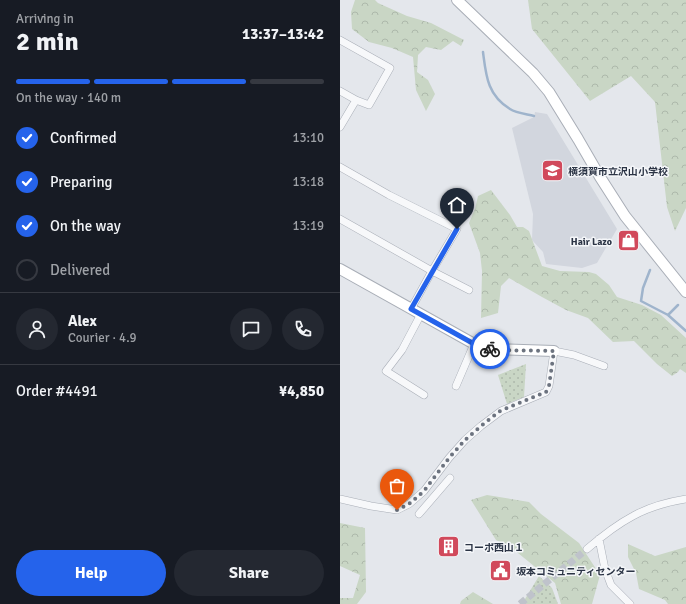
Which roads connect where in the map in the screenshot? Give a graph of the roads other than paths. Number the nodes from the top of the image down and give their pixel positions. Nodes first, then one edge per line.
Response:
1 (457, 0) edge
2 (340, 40) edge
3 (340, 91) edge
4 (356, 100) junction
5 (340, 127) edge
6 (340, 167) edge
7 (340, 219) edge
8 (340, 269) edge
9 (432, 271) junction
10 (469, 290) dead end
11 (686, 292) edge
12 (411, 309) junction
13 (421, 314) junction
14 (474, 344) junction
15 (554, 351) junction
16 (604, 366) dead end
17 (456, 386) dead end
18 (424, 396) dead end
19 (450, 478) dead end
20 (340, 499) edge
21 (686, 499) edge
22 (419, 514) dead end
23 (599, 540) junction
24 (587, 549) tunnel mouth
25 (630, 604) edge

1 - 11 street
2 - 4 street
3 - 4 street
4 - 5 street
6 - 9 street
7 - 9 street
8 - 12 street
9 - 10 street
9 - 12 street
12 - 13 street
13 - 14 street
13 - 18 street
14 - 15 street
14 - 17 street
15 - 16 street
15 - 20 street
19 - 22 street
21 - 23 street
23 - 24 street
23 - 25 street

